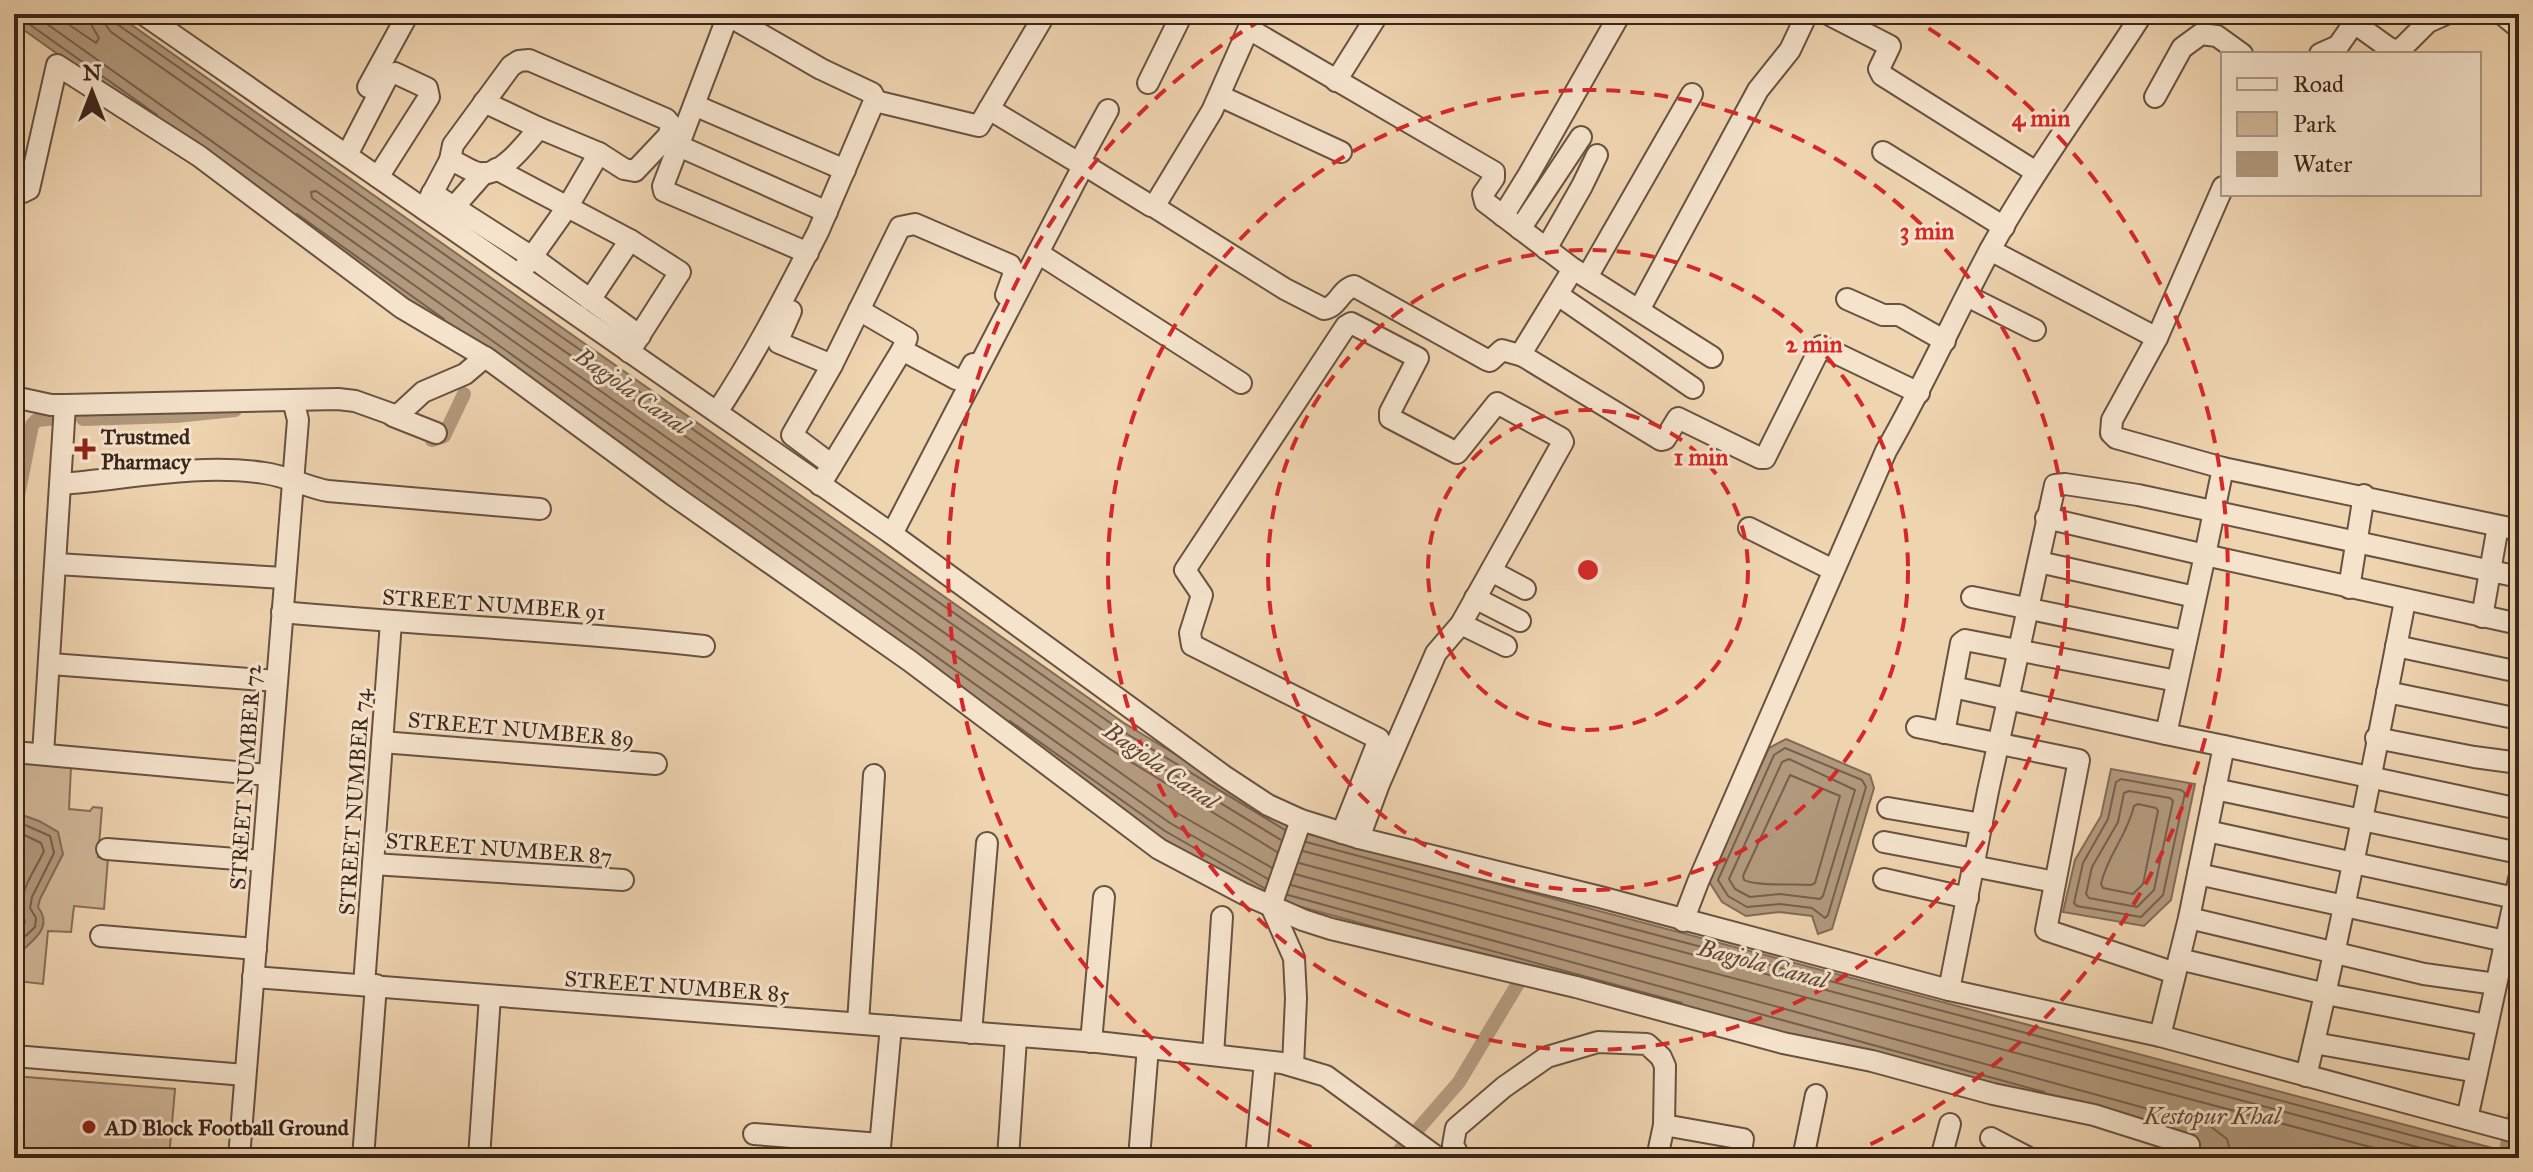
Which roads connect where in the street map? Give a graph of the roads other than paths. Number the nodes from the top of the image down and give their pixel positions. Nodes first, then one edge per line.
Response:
1 (143, 14) edge
2 (408, 14) edge
3 (1045, 14) edge
4 (1182, 14) edge
5 (1378, 14) edge
6 (1620, 14) edge
7 (1807, 14) edge
8 (1828, 14) edge
9 (2142, 14) edge
10 (2446, 14) edge
11 (2502, 14) edge
12 (728, 16) edge
13 (1252, 22) edge
14 (2519, 28) edge
15 (2239, 52) edge
16 (2324, 52) edge
17 (1336, 81) junction
18 (1148, 83) dead end
19 (1692, 94) dead end
20 (1220, 96) junction
21 (2155, 97) dead end
22 (875, 101) junction
23 (484, 102) junction
24 (694, 105) junction
25 (989, 109) junction
26 (1108, 110) dead end
27 (539, 128) junction
28 (1581, 137) dead end
29 (679, 146) junction
30 (342, 151) junction
31 (1341, 152) dead end
32 (1883, 152) dead end
33 (599, 153) junction
34 (1597, 155) dead end
35 (450, 160) junction
36 (1083, 165) junction
37 (845, 170) junction
38 (490, 171) junction
39 (2036, 172) junction
40 (378, 177) junction
41 (14, 191) edge
42 (2221, 192) edge
43 (428, 201) junction
44 (568, 206) junction
45 (1153, 206) junction
46 (454, 207) junction
47 (827, 212) junction
48 (1503, 216) junction
49 (2004, 227) junction
50 (1520, 229) junction
51 (630, 240) junction
52 (1546, 249) junction
53 (1990, 250) junction
54 (808, 253) junction
55 (1038, 253) junction
56 (532, 257) junction
57 (1580, 273) junction
58 (519, 275) junction
59 (802, 286) dead end
60 (1558, 295) junction
61 (1967, 296) junction
62 (1847, 299) dead end
63 (590, 300) junction
64 (859, 310) junction
65 (1639, 310) junction
66 (2035, 330) dead end
67 (2157, 338) junction
68 (1945, 341) junction
69 (635, 344) junction
70 (902, 350) junction
71 (1523, 356) junction
72 (485, 357) junction
73 (1712, 357) dead end
74 (832, 365) junction
75 (1241, 383) dead end
76 (1693, 388) dead end
77 (1919, 393) junction
78 (14, 397) edge
79 (293, 400) junction
80 (65, 405) junction
81 (717, 412) junction
82 (393, 416) junction
83 (436, 433) dead end
84 (792, 435) junction
85 (779, 456) junction
86 (832, 465) junction
87 (2223, 468) junction
88 (293, 479) junction
89 (61, 484) junction
90 (820, 485) junction
91 (2364, 495) junction
92 (540, 509) dead end
93 (2216, 513) junction
94 (2046, 518) junction
95 (2498, 526) junction
96 (1749, 528) dead end
97 (2519, 530) edge
98 (892, 534) junction
99 (2355, 543) junction
100 (2205, 555) junction
101 (2039, 562) junction
102 (57, 564) junction
103 (1833, 570) junction
104 (1491, 571) junction
105 (2490, 571) junction
106 (2519, 577) edge
107 (284, 578) junction
108 (2349, 588) junction
109 (1525, 589) dead end
110 (1972, 597) dead end
111 (2195, 597) junction
112 (1475, 598) junction
113 (2405, 601) junction
114 (2028, 608) junction
115 (282, 612) junction
116 (2482, 617) junction
117 (1520, 621) dead end
118 (391, 622) junction
119 (1461, 624) junction
120 (2519, 624) edge
121 (2185, 641) junction
122 (704, 646) dead end
123 (1506, 646) dead end
124 (2396, 646) junction
125 (2020, 651) junction
126 (51, 664) junction
127 (2519, 672) edge
128 (277, 681) junction
129 (2177, 681) junction
130 (1953, 687) junction
131 (2387, 692) junction
132 (2008, 698) junction
133 (2519, 719) edge
134 (1917, 727) dead end
135 (1944, 733) junction
136 (2166, 734) junction
137 (2376, 738) junction
138 (382, 742) junction
139 (1388, 742) junction
140 (1999, 743) junction
141 (2224, 746) junction
142 (14, 752) edge
143 (43, 754) junction
144 (2519, 763) edge
145 (656, 764) dead end
146 (268, 775) junction
147 (874, 775) dead end
148 (2371, 778) junction
149 (2215, 789) junction
150 (1888, 808) dead end
151 (2519, 809) edge
152 (2362, 820) junction
153 (1982, 824) junction
154 (1298, 829) junction
155 (2207, 831) junction
156 (1351, 836) junction
157 (1884, 842) dead end
158 (987, 843) dead end
159 (107, 849) dead end
160 (2519, 853) edge
161 (262, 861) junction
162 (2354, 862) junction
163 (1974, 863) junction
164 (373, 864) junction
165 (2198, 874) junction
166 (1884, 879) dead end
167 (623, 880) dead end
168 (2055, 882) junction
169 (2517, 889) edge
170 (1104, 897) dead end
171 (1968, 898) junction
172 (1272, 903) junction
173 (2346, 905) junction
174 (1222, 917) dead end
175 (2189, 918) junction
176 (1683, 921) junction
177 (101, 936) dead end
178 (2505, 941) junction
179 (256, 949) junction
180 (2334, 954) junction
181 (2177, 966) junction
182 (253, 977) junction
183 (2496, 984) junction
184 (370, 985) junction
185 (1949, 990) junction
186 (2326, 994) junction
187 (490, 996) junction
188 (858, 1023) junction
189 (2487, 1025) junction
190 (891, 1026) junction
191 (971, 1033) junction
192 (2160, 1036) junction
193 (1016, 1038) junction
194 (1094, 1042) junction
195 (2314, 1043) junction
196 (1148, 1047) junction
197 (1213, 1055) junction
198 (14, 1056) edge
199 (1265, 1062) junction
200 (1293, 1066) junction
201 (2477, 1072) junction
202 (245, 1075) junction
203 (2306, 1076) junction
204 (1816, 1095) dead end
205 (2467, 1119) junction
206 (1950, 1124) dead end
207 (1664, 1125) junction
208 (2517, 1133) edge
209 (754, 1134) dead end
210 (1991, 1138) dead end
211 (2189, 1145) dead end
212 (880, 1151) edge
213 (1434, 1155) edge
214 (239, 1158) edge
215 (363, 1158) edge
216 (479, 1158) edge
217 (1008, 1158) edge
218 (1139, 1158) edge
219 (1256, 1158) edge
220 (1460, 1158) edge
221 (1657, 1158) edge
222 (1740, 1158) edge
223 (1803, 1158) edge
224 (1941, 1158) edge
225 (2029, 1158) edge

1 - 30 street
2 - 30 street
3 - 25 street
4 - 18 street
5 - 17 street
6 - 48 street
7 - 65 street
8 - 39 street
9 - 39 street
10 - 16 street
11 - 14 street
12 - 22 street
12 - 24 street
13 - 17 street
13 - 20 street
15 - 21 street
17 - 48 street
19 - 57 street
20 - 31 street
20 - 45 street
22 - 25 street
22 - 37 street
23 - 27 street
23 - 33 street
23 - 35 street
24 - 29 street
24 - 37 street
25 - 36 street
26 - 36 street
27 - 33 street
27 - 38 street
28 - 50 street
29 - 47 street
29 - 54 street
30 - 40 street
30 - 40 street
32 - 49 street
33 - 44 street
34 - 52 street
35 - 38 street
35 - 43 street
36 - 45 street
36 - 55 street
37 - 47 street
38 - 44 street
38 - 46 street
39 - 49 street
40 - 43 street
41 - 72 street
42 - 67 street
43 - 46 street
43 - 58 street
44 - 51 street
44 - 56 street
45 - 71 street
46 - 56 street
47 - 54 street
48 - 50 street
49 - 53 street
50 - 52 street
51 - 63 street
51 - 69 street
52 - 57 street
53 - 61 street
53 - 67 street
54 - 81 street
55 - 75 street
55 - 98 street
56 - 58 street
56 - 63 street
57 - 60 street
57 - 65 street
58 - 69 street
59 - 74 street
60 - 71 street
60 - 76 street
61 - 66 street
61 - 68 street
62 - 68 street
63 - 69 street
64 - 70 street
64 - 70 street
64 - 74 street
65 - 73 street
67 - 87 street
68 - 77 street
69 - 81 street
70 - 86 street
71 - 77 street
72 - 82 street
72 - 172 street
74 - 84 street
77 - 103 street
78 - 80 street
79 - 80 street
79 - 82 street
79 - 88 street, STREET NUMBER 72
80 - 89 street
81 - 85 street
82 - 83 street
84 - 85 street
84 - 86 street
85 - 90 street
86 - 90 street
87 - 91 street
87 - 93 street
88 - 89 street
88 - 92 street
88 - 107 street, STREET NUMBER 72
89 - 102 street
90 - 98 street
91 - 95 street
91 - 99 street
93 - 94 street
93 - 99 street
93 - 100 street
94 - 100 street
94 - 101 street
95 - 97 street
95 - 105 street
96 - 103 street
98 - 154 street
99 - 105 street
99 - 108 street
100 - 108 street
100 - 111 street
101 - 111 street
101 - 114 street
102 - 107 street
102 - 126 street
103 - 176 street
104 - 109 street
104 - 112 street
104 - 139 street
105 - 106 street
105 - 116 street
107 - 115 street, STREET NUMBER 72
108 - 113 street
110 - 114 street
111 - 121 street
112 - 117 street
112 - 119 street
113 - 116 street
113 - 124 street
114 - 121 street
114 - 125 street
115 - 118 street, STREET NUMBER 91
115 - 128 street, STREET NUMBER 72
116 - 120 street
118 - 122 street, STREET NUMBER 91
118 - 138 street, STREET NUMBER 74
119 - 123 street
119 - 139 street
121 - 129 street
124 - 127 street
124 - 131 street
125 - 129 street
125 - 130 street
125 - 132 street
126 - 128 street
126 - 143 street
128 - 146 street, STREET NUMBER 72
129 - 136 street
130 - 132 street
130 - 135 street
131 - 133 street
131 - 137 street
132 - 136 street
132 - 140 street
134 - 135 street
135 - 140 street
136 - 141 street
137 - 144 street
137 - 148 street
138 - 145 street, STREET NUMBER 89
138 - 164 street, STREET NUMBER 74
139 - 156 street
140 - 153 street
140 - 168 street
141 - 148 street
141 - 149 street
142 - 143 street
143 - 146 street
146 - 161 street, STREET NUMBER 72
147 - 188 street
148 - 151 street
148 - 152 street
149 - 152 street
149 - 155 street
150 - 153 street
152 - 160 street
152 - 162 street
153 - 163 street
154 - 156 street
154 - 172 street
155 - 162 street
155 - 165 street
156 - 176 street
157 - 163 street
158 - 191 street
159 - 161 street
161 - 179 street, STREET NUMBER 72
162 - 169 street
162 - 173 street
163 - 168 street
163 - 171 street
164 - 167 street, STREET NUMBER 87
164 - 184 street, STREET NUMBER 74
165 - 173 street
165 - 175 street
166 - 171 street
168 - 181 street
169 - 178 street
170 - 194 street
171 - 185 street
172 - 200 street
172 - 211 street
173 - 178 street
173 - 180 street
174 - 197 street
175 - 180 street
175 - 181 street
176 - 185 street
177 - 179 street
178 - 183 street
179 - 182 street, STREET NUMBER 72
180 - 183 street
180 - 186 street
181 - 186 street
181 - 192 street
182 - 184 street, STREET NUMBER 85
182 - 202 street, STREET NUMBER 72
183 - 189 street
184 - 187 street, STREET NUMBER 85
184 - 215 street, STREET NUMBER 74
185 - 192 street
186 - 189 street
186 - 195 street
187 - 188 street, STREET NUMBER 85
187 - 216 street
188 - 190 street, STREET NUMBER 85
189 - 201 street
190 - 191 street, STREET NUMBER 85
190 - 212 street
191 - 193 street, STREET NUMBER 85
192 - 203 street
193 - 194 street, STREET NUMBER 85
193 - 217 street
194 - 196 street, STREET NUMBER 85
195 - 201 street
195 - 203 street
196 - 197 street, STREET NUMBER 85
196 - 218 street
197 - 199 street, STREET NUMBER 85
198 - 202 street
199 - 200 street, STREET NUMBER 85
199 - 219 street
200 - 213 street, STREET NUMBER 85
201 - 205 street
202 - 214 street, STREET NUMBER 72
203 - 205 street
204 - 223 street
205 - 208 street
206 - 224 street
207 - 220 street
207 - 221 street
207 - 222 street
209 - 212 street
210 - 225 street

